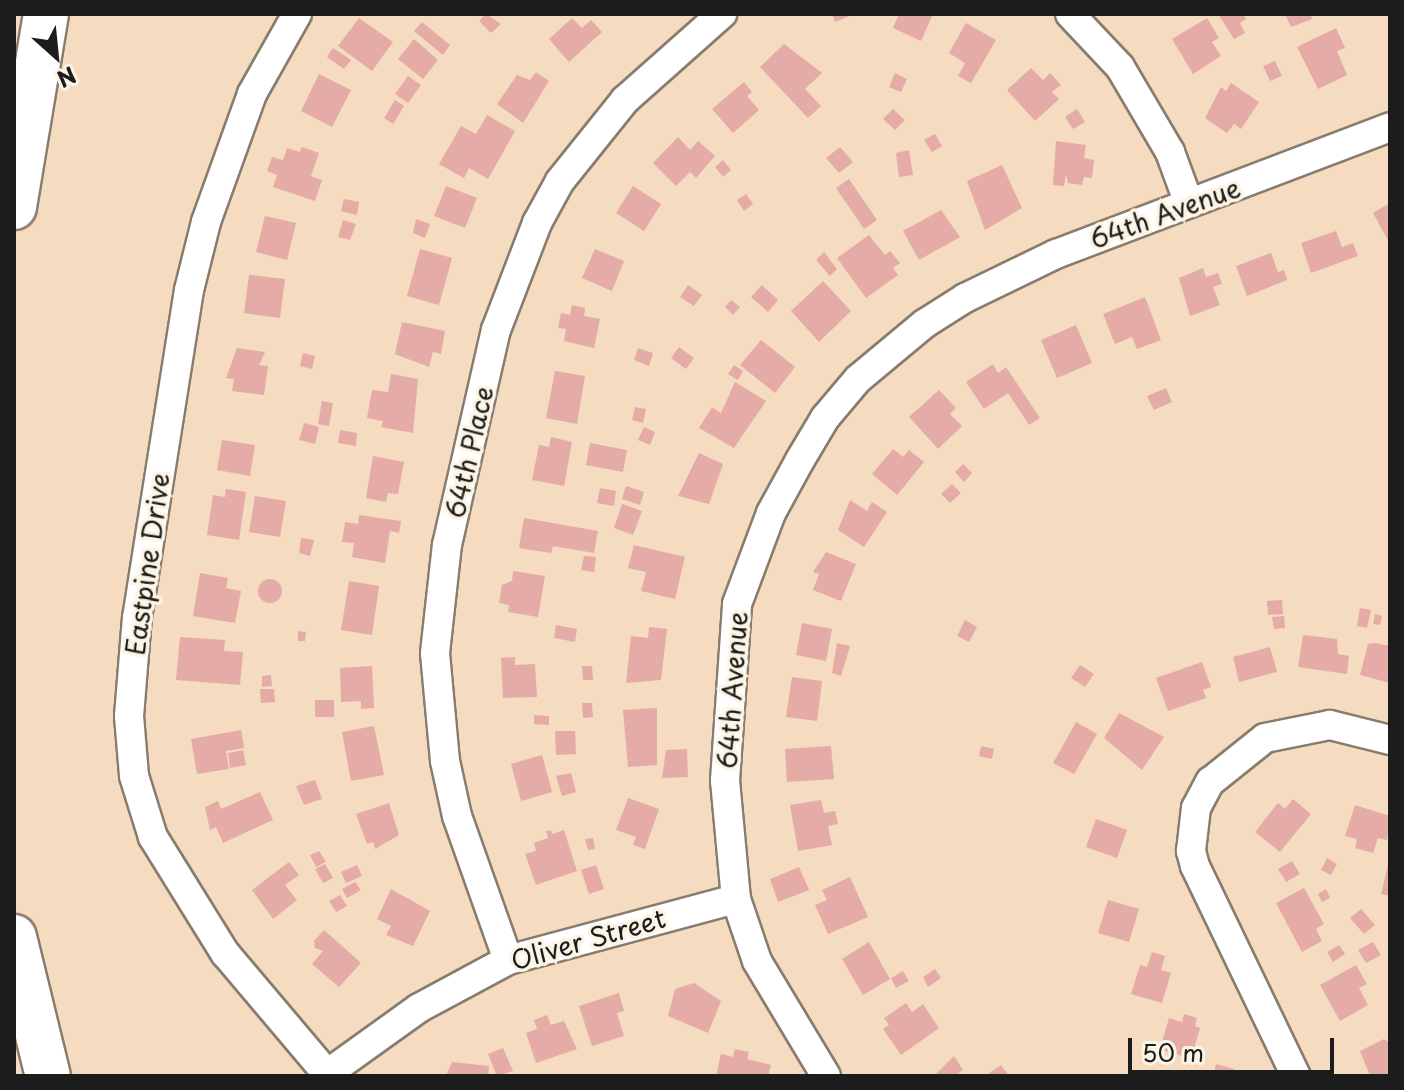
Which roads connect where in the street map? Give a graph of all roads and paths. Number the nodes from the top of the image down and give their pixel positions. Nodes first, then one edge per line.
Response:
1 (46, 14) edge
2 (297, 14) edge
3 (722, 14) edge
4 (1070, 14) edge
5 (1390, 127) edge
6 (1188, 201) junction
7 (14, 207) edge
8 (1390, 740) edge
9 (736, 899) junction
10 (14, 937) edge
11 (508, 960) junction
12 (14, 966) edge
13 (328, 1075) edge
14 (29, 1076) edge
15 (48, 1076) edge
16 (826, 1076) edge
17 (1296, 1076) edge

1 - 7 highway
2 - 13 street, Eastpine Drive
3 - 11 street, 64th Place
4 - 6 street
5 - 6 street, 64th Avenue
6 - 9 street, 64th Avenue
8 - 17 street
9 - 11 street, Oliver Street
9 - 16 street, 64th Avenue
10 - 15 highway
11 - 13 street, Oliver Street
12 - 14 highway

